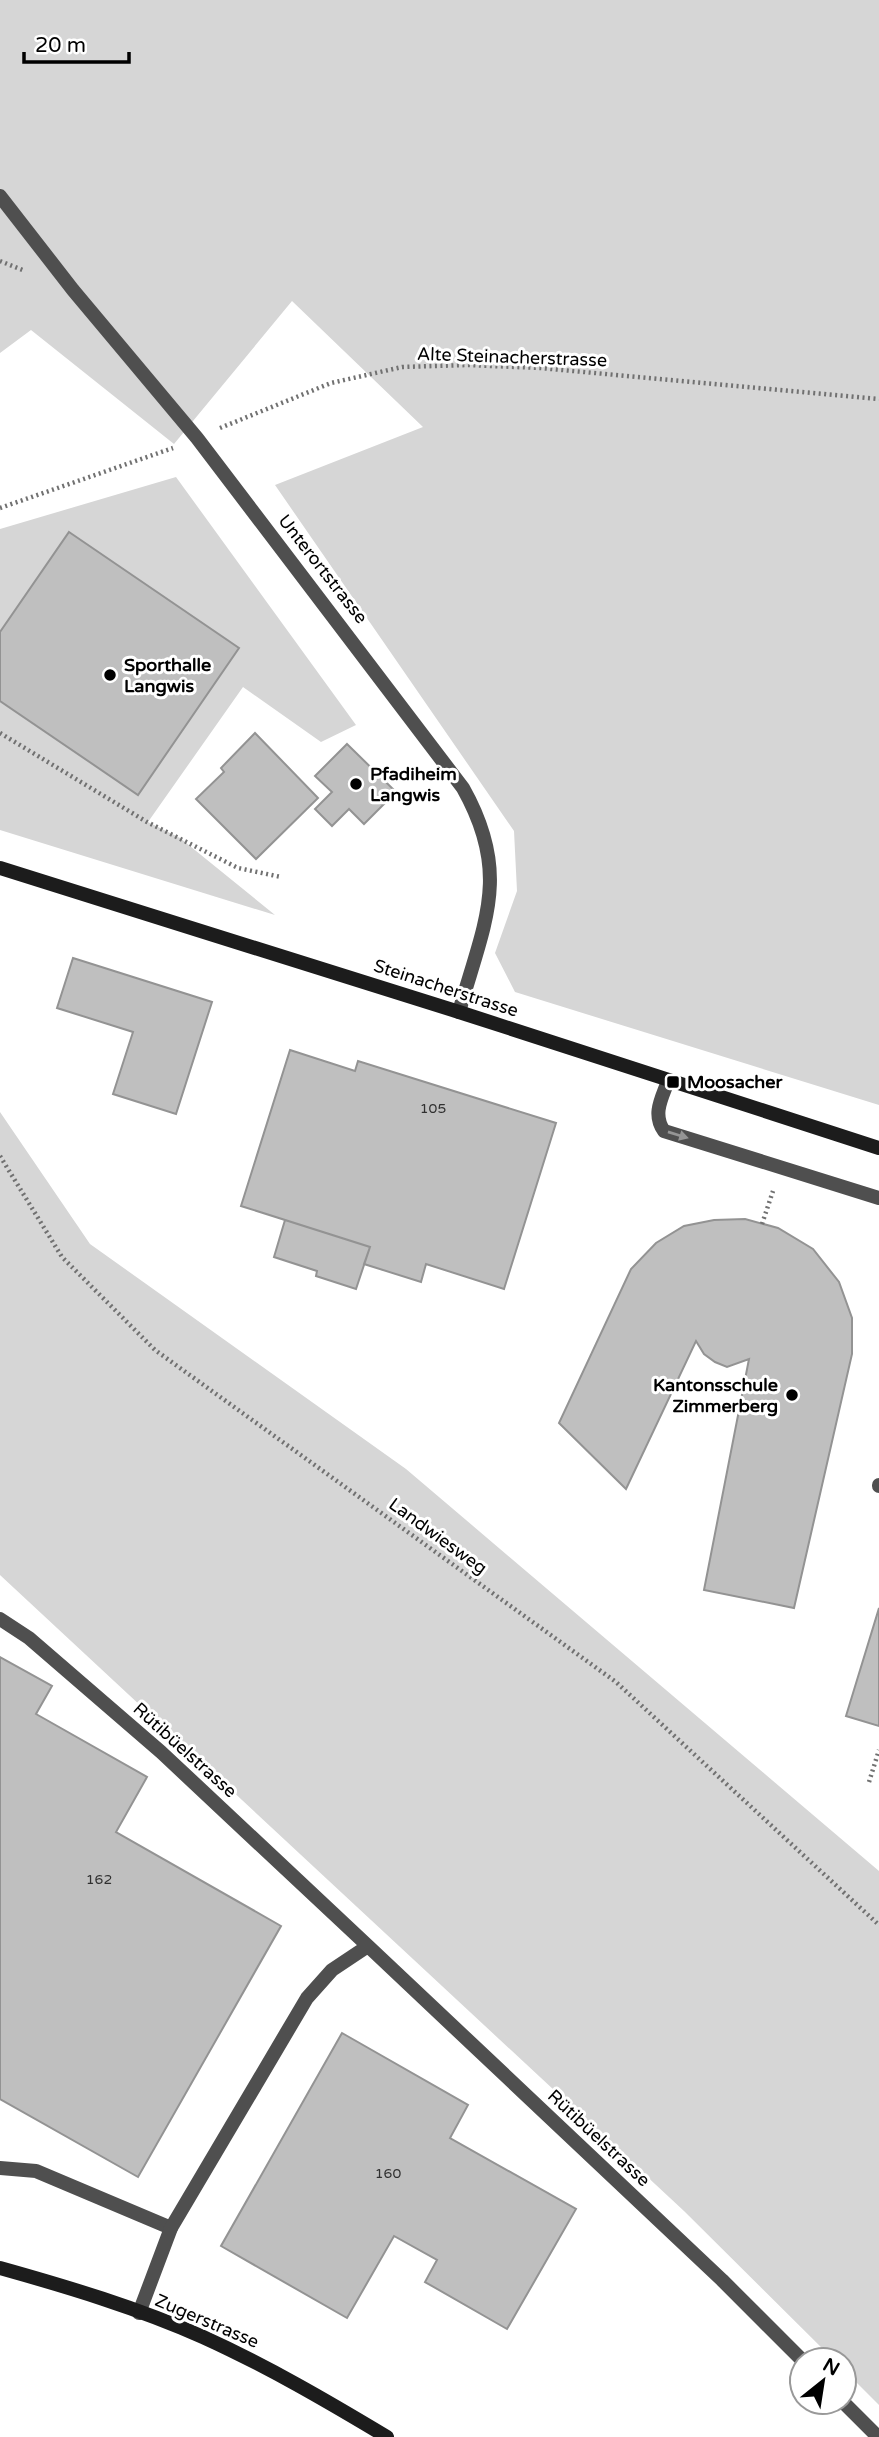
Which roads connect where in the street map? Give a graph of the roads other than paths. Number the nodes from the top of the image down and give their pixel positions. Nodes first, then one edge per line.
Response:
1 (0, 196) edge
2 (0, 867) edge
3 (459, 1012) junction
4 (668, 1081) junction
5 (879, 1148) edge
6 (879, 1198) edge
7 (0, 1619) edge
8 (368, 1946) junction
9 (0, 2168) edge
10 (171, 2228) junction
11 (0, 2268) edge
12 (139, 2313) junction
13 (788, 2346) edge
14 (857, 2416) edge
15 (387, 2437) edge
16 (878, 2437) edge

1 - 3 street, Unterortstrasse
2 - 3 street, Steinacherstrasse
3 - 4 street, Steinacherstrasse
4 - 5 street, Steinacherstrasse
4 -> 6 street
7 - 8 street, Rütibüelstrasse
8 - 10 street
8 - 13 street, Rütibüelstrasse
9 - 10 street
10 - 12 street
11 - 12 street, Zugerstrasse
12 - 15 street, Zugerstrasse
14 - 16 street

